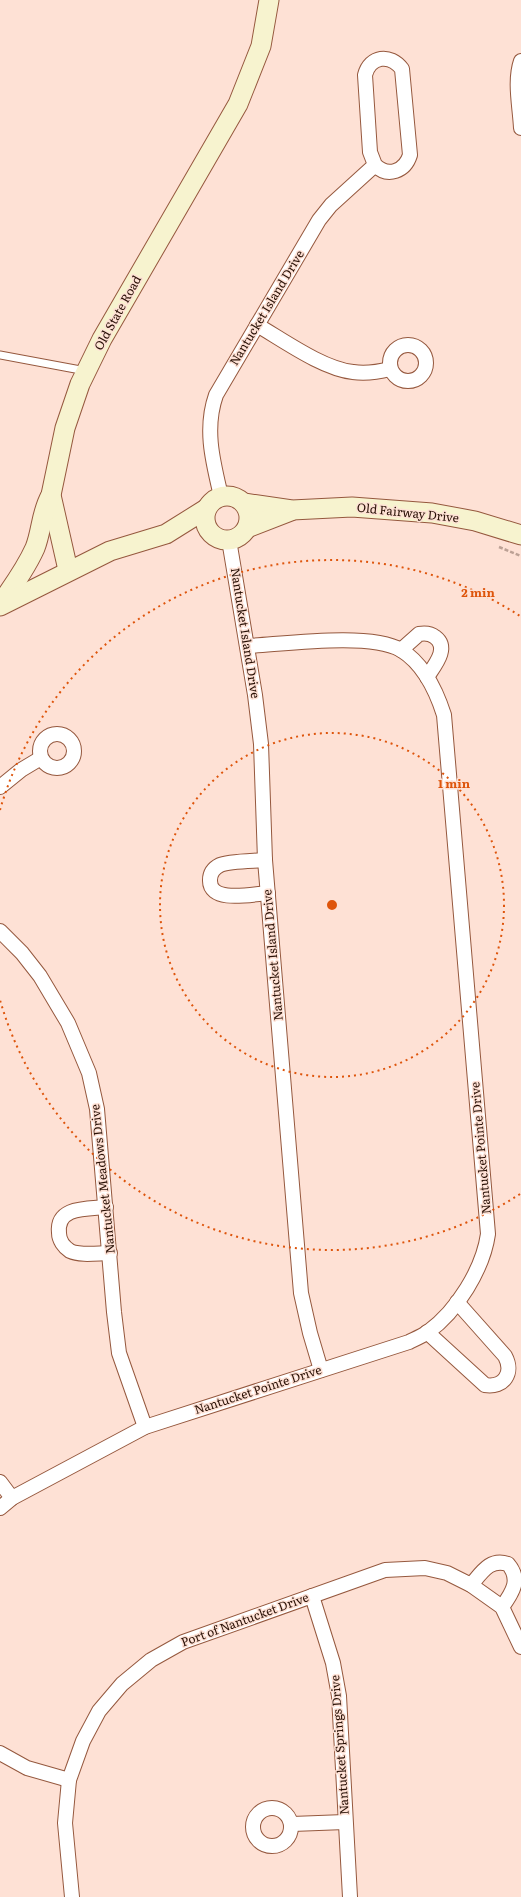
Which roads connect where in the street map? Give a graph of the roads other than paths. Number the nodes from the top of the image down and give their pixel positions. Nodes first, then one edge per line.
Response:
1 (269, 0) edge
2 (521, 61) edge
3 (521, 128) edge
4 (375, 165) junction
5 (257, 325) junction
6 (0, 355) edge
7 (390, 369) dead end
8 (86, 371) junction
9 (51, 495) junction
10 (221, 496) junction
11 (244, 503) junction
12 (206, 509) junction
13 (292, 510) junction
14 (246, 528) junction
15 (166, 534) junction
16 (211, 534) junction
17 (521, 535) edge
18 (229, 540) junction
19 (68, 570) junction
20 (0, 605) edge
21 (248, 646) junction
22 (401, 650) junction
23 (427, 677) junction
24 (41, 758) dead end
25 (0, 787) edge
26 (265, 860) junction
27 (268, 893) junction
28 (0, 931) edge
29 (106, 1207) junction
30 (110, 1253) junction
31 (457, 1302) junction
32 (427, 1332) junction
33 (321, 1370) junction
34 (145, 1426) junction
35 (0, 1482) edge
36 (12, 1498) junction
37 (0, 1508) edge
38 (471, 1585) junction
39 (312, 1596) junction
40 (502, 1607) junction
41 (521, 1647) edge
42 (0, 1753) edge
43 (69, 1780) junction
44 (345, 1822) junction
45 (292, 1824) dead end
46 (72, 1897) edge
47 (350, 1897) edge

1 - 8 street, Old State Road
2 - 3 street
4 - 4 street
4 - 5 street, Nantucket Island Drive
5 - 7 street
5 - 10 street, Nantucket Island Drive
6 - 8 lane
8 - 9 street, Old State Road
9 - 19 street, Old State Road
9 - 20 street
10 - 11 street
10 - 12 street
11 - 13 street, Old Fairway Drive
11 - 14 street
12 - 15 street
12 - 16 street
13 - 14 street, Old Fairway Drive
13 - 17 street, Old Fairway Drive
14 - 18 street
15 - 16 street
15 - 19 street
16 - 18 street
18 - 21 street, Nantucket Island Drive
19 - 20 street
21 - 22 street, Nantucket Pointe Drive
21 - 26 street, Nantucket Island Drive
22 - 23 street, Nantucket Pointe Drive
22 - 23 street
23 - 31 street, Nantucket Pointe Drive
24 - 25 street
26 - 27 street, Nantucket Island Drive
26 - 27 street
27 - 33 street, Nantucket Island Drive
28 - 29 street, Nantucket Meadows Drive
29 - 30 street, Nantucket Meadows Drive
29 - 30 street
30 - 34 street, Nantucket Meadows Drive
31 - 32 street, Nantucket Pointe Drive
31 - 32 street
32 - 33 street, Nantucket Pointe Drive
33 - 34 street, Nantucket Pointe Drive
34 - 36 street, Nantucket Pointe Drive
35 - 36 street
36 - 37 street, Nantucket Pointe Drive
38 - 39 street, Port of Nantucket Drive
38 - 40 street, Port of Nantucket Drive
38 - 40 street
39 - 43 street, Port of Nantucket Drive
39 - 44 street, Nantucket Springs Drive
40 - 41 street, Port of Nantucket Drive
42 - 43 street
43 - 46 street, Port of Nantucket Drive
44 - 45 street
44 - 47 street, Nantucket Springs Drive

